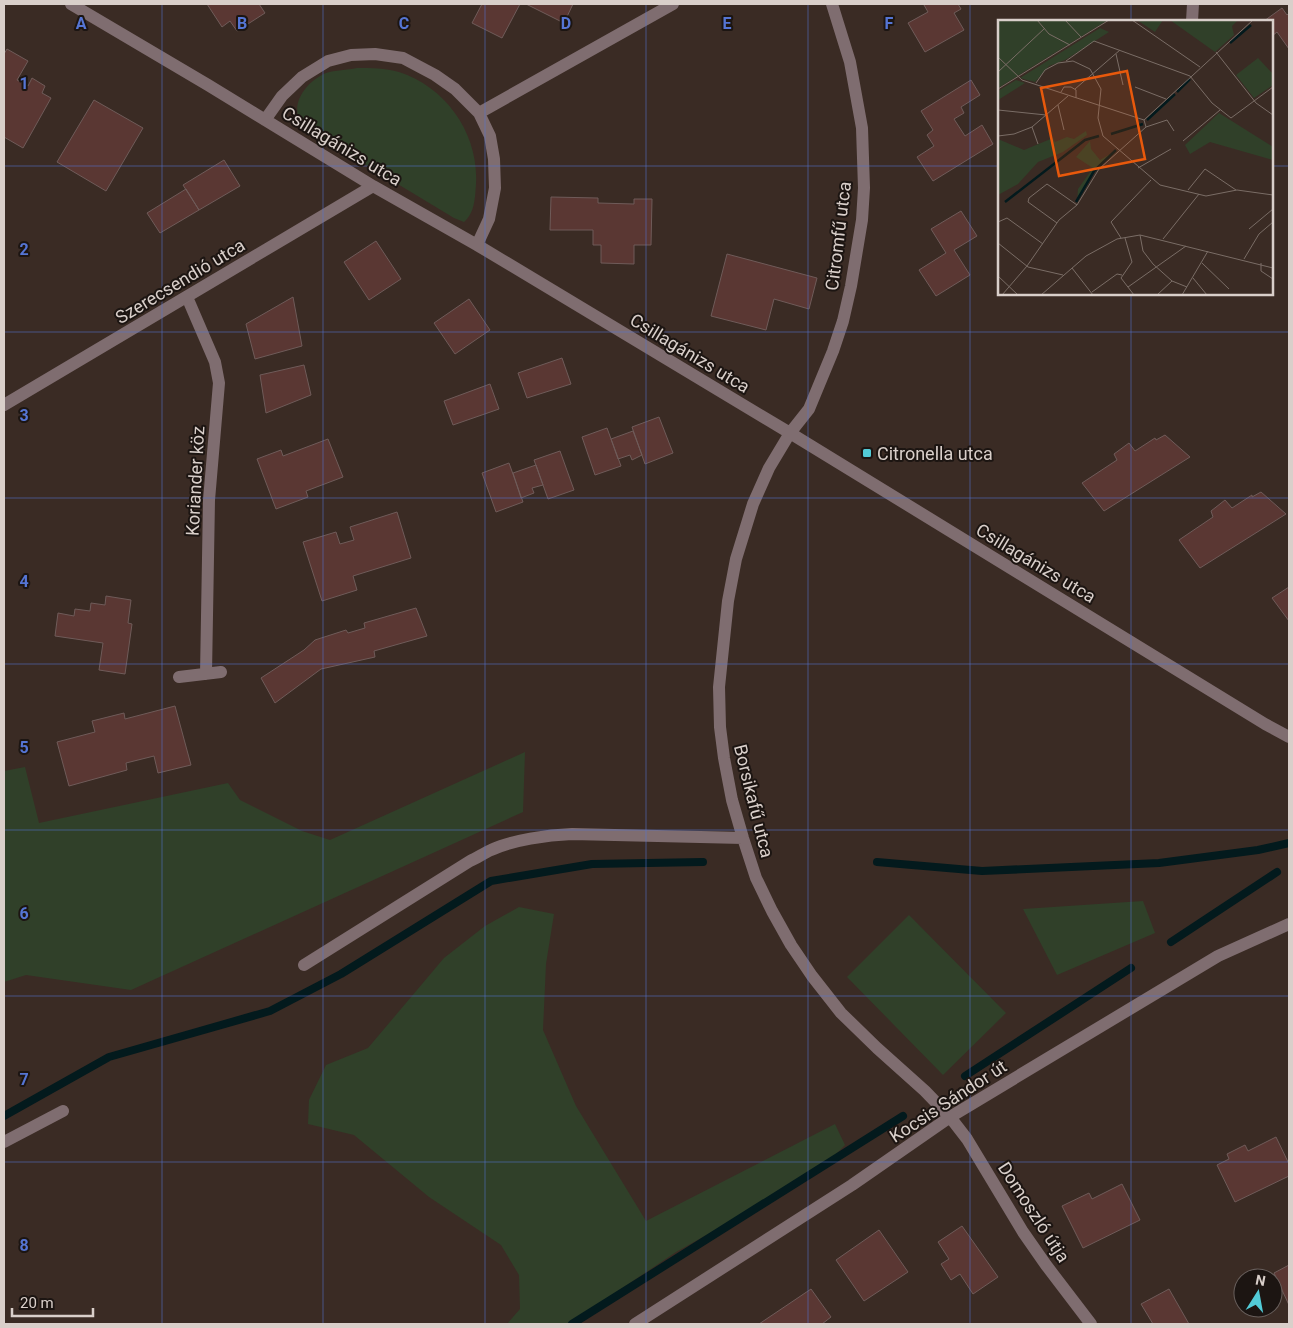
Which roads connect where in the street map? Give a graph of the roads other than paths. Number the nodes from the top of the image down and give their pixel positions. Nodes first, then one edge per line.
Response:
1 (70, 4) edge
2 (673, 4) edge
3 (832, 4) edge
4 (1193, 4) edge
5 (1192, 20) edge
6 (479, 113) junction
7 (264, 120) junction
8 (373, 186) junction
9 (477, 244) junction
10 (187, 297) junction
11 (4, 405) edge
12 (790, 433) junction
13 (221, 672) dead end
14 (206, 674) junction
15 (180, 677) dead end
16 (1289, 737) edge
17 (743, 838) junction
18 (1289, 924) edge
19 (304, 965) dead end
20 (63, 1111) dead end
21 (950, 1117) junction
22 (4, 1142) edge
23 (635, 1324) edge
24 (1091, 1324) edge

1 - 7 street, Csillagánizs utca
2 - 6 street
3 - 12 street, Citromfű utca
4 - 5 street
6 - 7 street
6 - 9 street
7 - 8 street, Csillagánizs utca
8 - 9 street, Csillagánizs utca
8 - 10 street, Szerecsendió utca
9 - 12 street, Csillagánizs utca
10 - 11 street, Szerecsendió utca
10 - 14 street, Koriander köz
12 - 16 street, Csillagánizs utca
12 - 17 street, Borsikafű utca
13 - 14 street
14 - 15 street
17 - 19 street
17 - 21 street, Borsikafű utca
18 - 21 street, Kocsis Sándor út
20 - 22 street
21 - 23 street, Kocsis Sándor út
21 - 24 street, Domoszló útja

